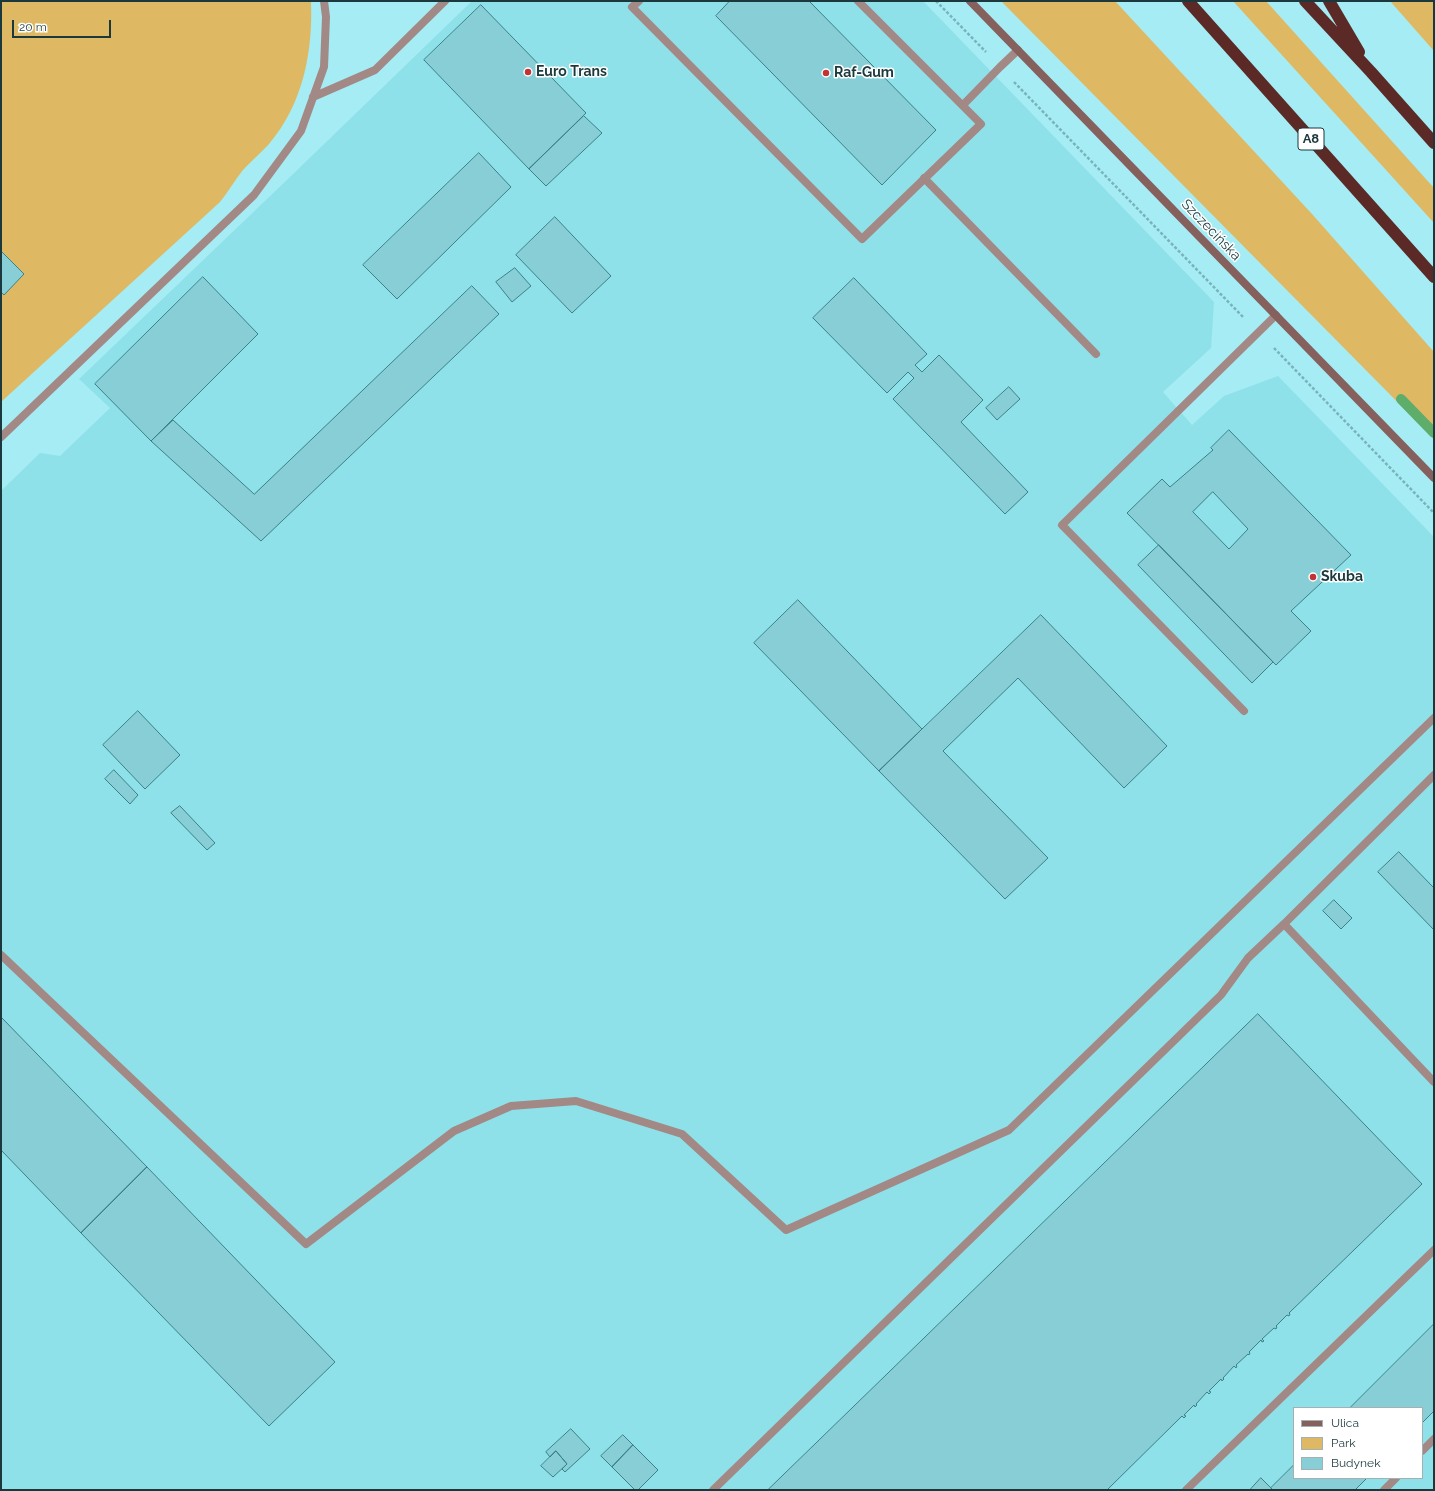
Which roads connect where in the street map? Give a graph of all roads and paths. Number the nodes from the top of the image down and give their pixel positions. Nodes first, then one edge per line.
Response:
1 (324, 1) edge
2 (445, 1) edge
3 (639, 1) edge
4 (858, 1) edge
5 (936, 1) edge
6 (970, 1) edge
7 (1188, 1) edge
8 (1305, 1) edge
9 (1329, 1) edge
10 (1018, 50) junction
11 (1000, 67) junction
12 (1371, 72) junction
13 (313, 97) junction
14 (963, 105) junction
15 (1434, 143) edge
16 (924, 178) junction
17 (1434, 277) edge
18 (1276, 315) junction
19 (1259, 333) junction
20 (1096, 354) dead end
21 (1, 437) edge
22 (1434, 478) edge
23 (1434, 513) edge
24 (1244, 711) dead end
25 (1434, 718) edge
26 (1434, 775) edge
27 (1284, 924) junction
28 (1, 955) edge
29 (1434, 1082) edge
30 (1434, 1250) edge
31 (1434, 1439) edge
32 (1423, 1450) edge
33 (1395, 1479) edge
34 (712, 1490) edge
35 (1186, 1490) edge
36 (1384, 1490) edge

1 - 13 lane
2 - 13 lane
3 - 16 lane
4 - 14 lane
5 - 11 path
6 - 10 street, Szczecińska
7 - 17 highway, A8
8 - 12 highway
9 - 12 highway
10 - 11 lane
10 - 18 street, Szczecińska
11 - 14 lane
11 - 19 path
12 - 15 highway
13 - 21 lane
14 - 16 lane
16 - 20 lane
18 - 19 lane
18 - 22 street, Szczecińska
19 - 23 path
19 - 24 lane
25 - 28 lane
26 - 27 lane
27 - 29 lane
27 - 34 lane
30 - 35 lane
31 - 32 lane
33 - 36 lane

